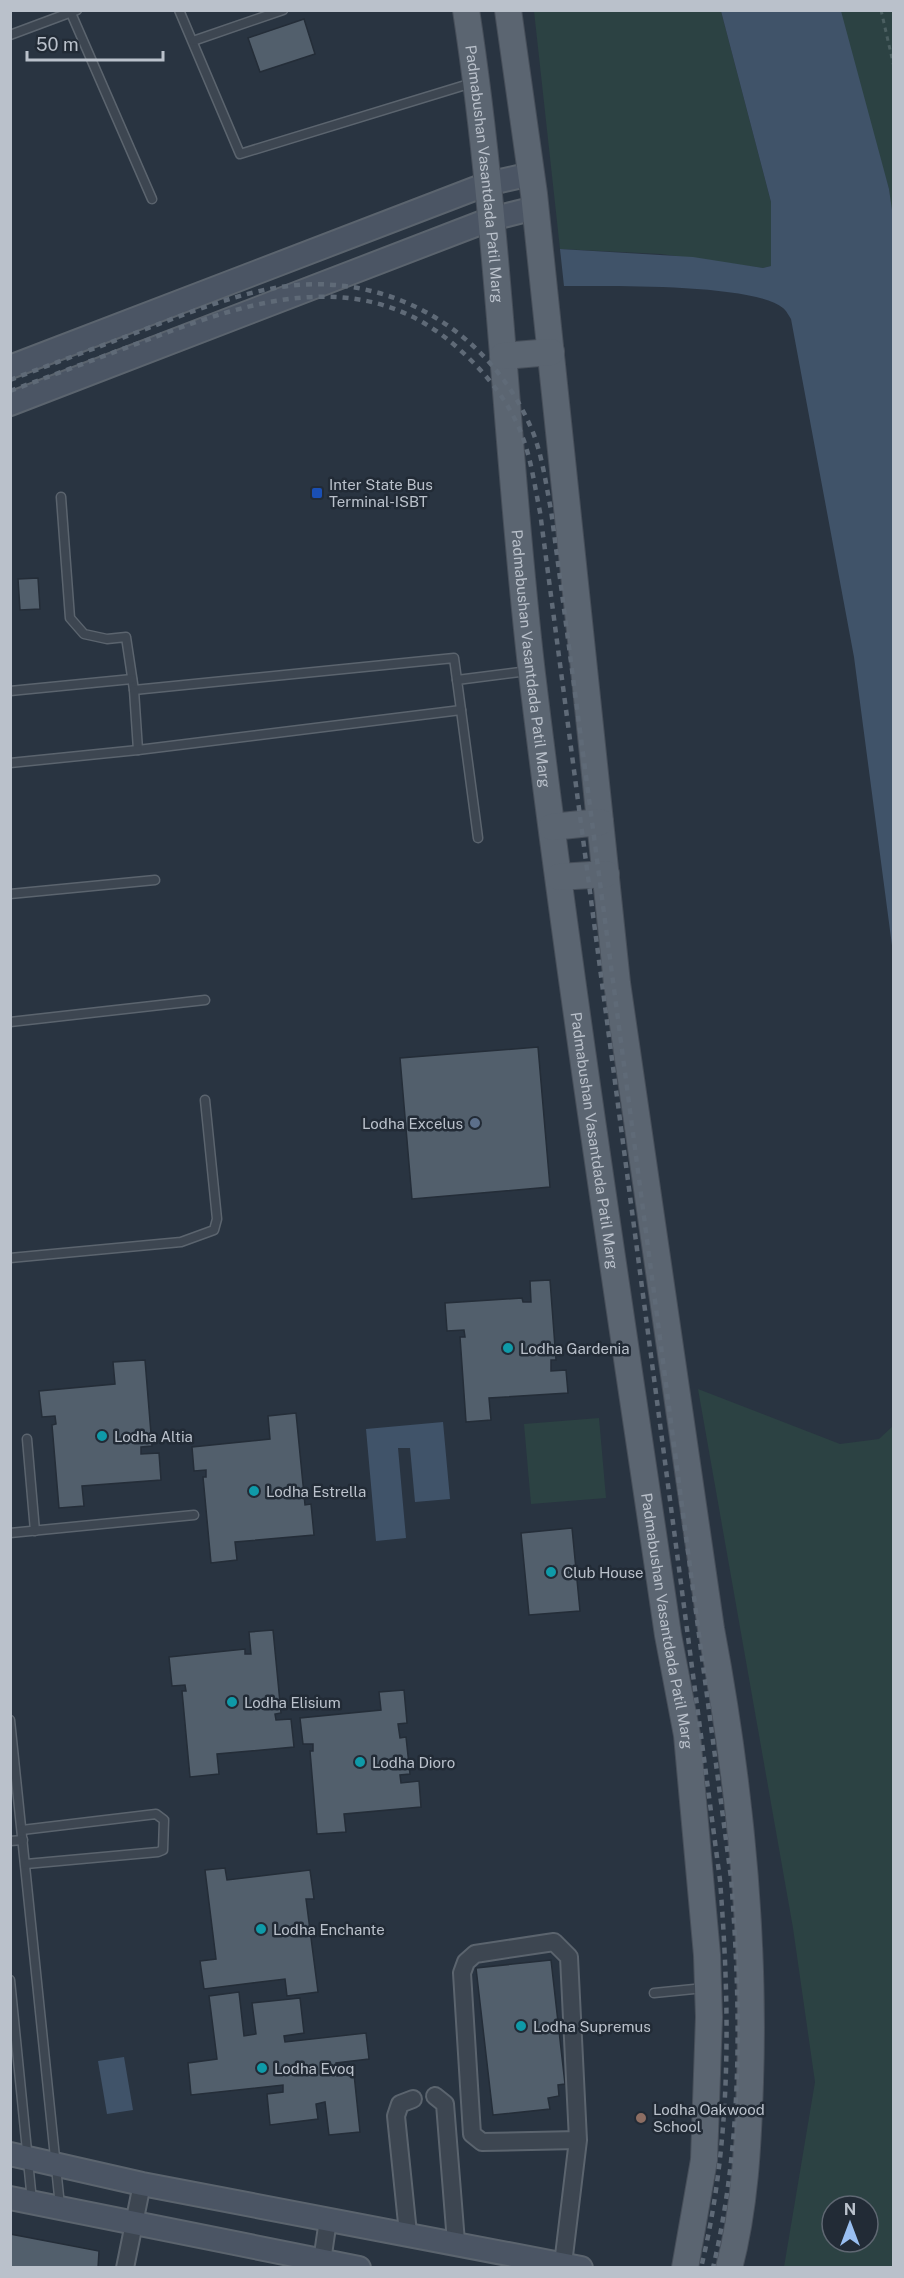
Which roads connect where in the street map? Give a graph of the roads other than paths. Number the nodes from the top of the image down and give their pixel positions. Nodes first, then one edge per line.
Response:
1 (179, 10) edge
2 (283, 10) edge
3 (466, 10) edge
4 (508, 10) edge
5 (74, 12) edge
6 (10, 34) edge
7 (193, 42) junction
8 (477, 82) junction
9 (531, 174) junction
10 (488, 184) junction
11 (152, 199) dead end
12 (536, 208) junction
13 (491, 219) junction
14 (181, 303) junction
15 (194, 334) junction
16 (551, 352) junction
17 (503, 356) junction
18 (10, 367) edge
19 (10, 404) edge
20 (61, 497) dead end
21 (532, 670) junction
22 (132, 679) junction
23 (457, 680) junction
24 (134, 690) junction
25 (10, 691) edge
26 (461, 710) junction
27 (138, 750) junction
28 (10, 763) edge
29 (600, 822) junction
30 (552, 827) junction
31 (478, 838) dead end
32 (606, 874) junction
33 (559, 877) junction
34 (155, 880) dead end
35 (10, 894) edge
36 (205, 1000) dead end
37 (10, 1022) edge
38 (205, 1100) dead end
39 (10, 1258) edge
40 (27, 1439) dead end
41 (194, 1515) dead end
42 (35, 1531) junction
43 (10, 1533) edge
44 (10, 1720) edge
45 (22, 1830) junction
46 (24, 1840) junction
47 (10, 1841) edge
48 (26, 1864) junction
49 (10, 1980) edge
50 (708, 1987) junction
51 (654, 1993) dead end
52 (435, 2096) dead end
53 (413, 2098) dead end
54 (578, 2140) junction
55 (19, 2156) edge
56 (57, 2165) junction
57 (142, 2184) junction
58 (21, 2200) edge
59 (61, 2208) junction
60 (328, 2220) junction
61 (134, 2224) junction
62 (408, 2233) junction
63 (456, 2242) junction
64 (321, 2264) edge
65 (572, 2266) edge
66 (125, 2268) edge
67 (359, 2268) edge
68 (685, 2268) edge
69 (729, 2268) edge

1 - 7 lane
2 - 7 lane
3 - 8 main road, Padmabushan Vasantdada Patil Marg
4 - 9 main road
5 - 6 lane
5 - 11 lane
7 - 8 lane
8 - 10 main road, Padmabushan Vasantdada Patil Marg
9 - 10 main road
9 - 12 main road
10 - 13 main road, Padmabushan Vasantdada Patil Marg
10 - 14 main road
12 - 13 main road
12 - 16 main road
13 - 15 main road
13 - 17 main road, Padmabushan Vasantdada Patil Marg
14 - 15 main road
14 - 18 main road
15 - 19 main road
16 - 17 main road
16 - 29 main road
17 - 21 main road, Padmabushan Vasantdada Patil Marg
20 - 22 lane
21 - 23 lane
21 - 30 main road, Padmabushan Vasantdada Patil Marg
22 - 24 lane
22 - 25 lane
23 - 24 lane
23 - 26 lane
24 - 27 lane
26 - 27 lane
26 - 31 lane
27 - 28 lane
29 - 30 main road
29 - 32 main road
30 - 33 main road, Padmabushan Vasantdada Patil Marg
32 - 33 main road
32 - 69 main road
33 - 50 main road, Padmabushan Vasantdada Patil Marg
34 - 35 lane
36 - 37 lane
38 - 39 lane
40 - 42 lane
41 - 42 lane
42 - 43 lane
44 - 45 lane
45 - 46 lane
45 - 48 lane
46 - 47 lane
46 - 48 lane
48 - 56 lane
49 - 55 lane
50 - 51 lane
50 - 68 main road, Padmabushan Vasantdada Patil Marg
52 - 63 street
53 - 62 street
54 - 54 street
54 - 65 street
55 - 56 main road
55 - 58 lane
56 - 57 main road
56 - 59 lane
57 - 60 main road
57 - 61 street
58 - 59 main road
59 - 61 main road
60 - 62 main road
60 - 64 street
61 - 64 main road
61 - 66 street
62 - 63 main road
63 - 65 main road
64 - 67 main road

